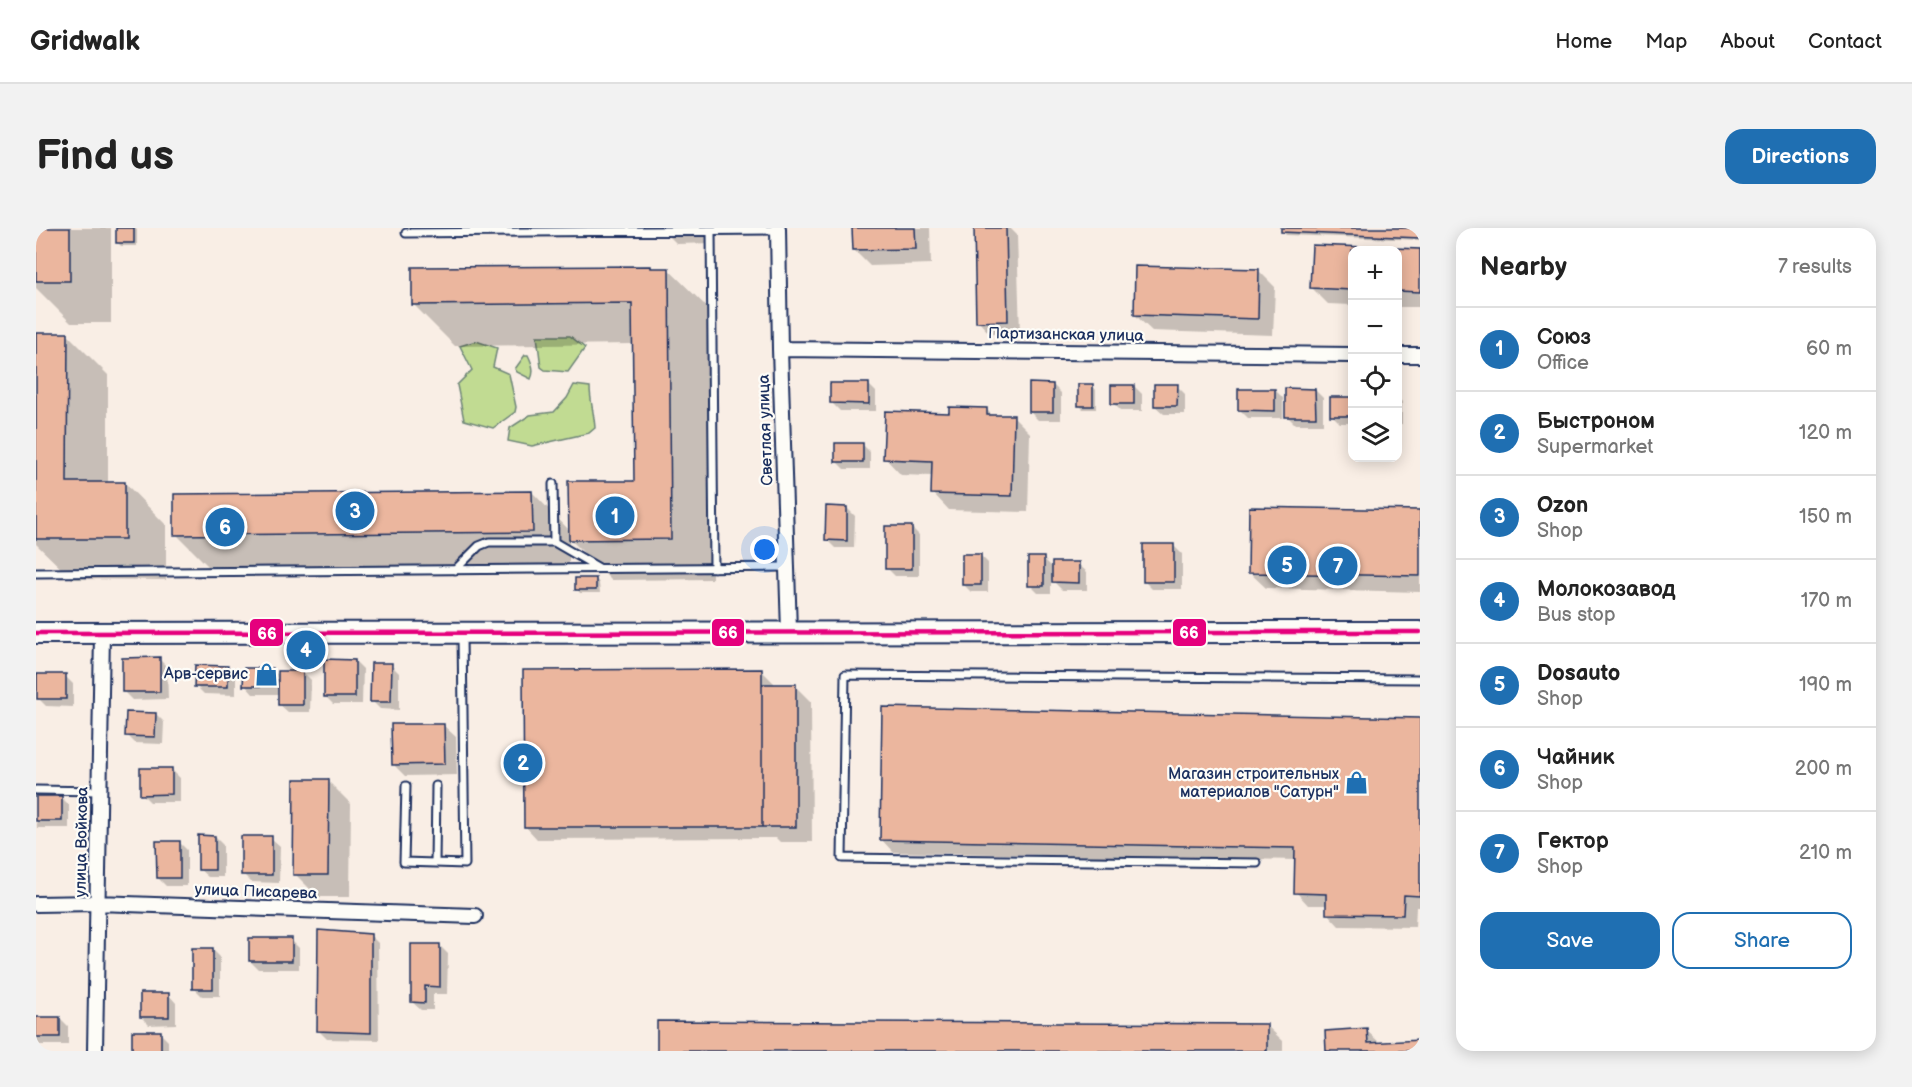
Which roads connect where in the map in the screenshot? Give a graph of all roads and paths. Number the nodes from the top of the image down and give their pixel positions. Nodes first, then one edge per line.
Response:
1 (778, 229) edge
2 (711, 231) junction
3 (406, 233) dead end
4 (780, 349) junction
5 (1348, 355) edge
6 (1402, 355) edge
7 (1420, 355) edge
8 (553, 484) dead end
9 (554, 542) junction
10 (787, 567) junction
11 (714, 568) junction
12 (601, 569) junction
13 (455, 570) junction
14 (36, 573) edge
15 (789, 631) junction
16 (1420, 632) edge
17 (36, 633) edge
18 (102, 633) junction
19 (462, 633) junction
20 (1420, 679) edge
21 (406, 786) dead end
22 (436, 786) dead end
23 (36, 790) edge
24 (99, 791) junction
25 (435, 863) junction
26 (1257, 863) dead end
27 (97, 903) junction
28 (36, 904) edge
29 (475, 916) dead end
30 (95, 1051) edge

1 - 2 lane
1 - 4 street, Светлая улица
2 - 3 lane
2 - 11 lane
4 - 5 street, Партизанская улица
4 - 10 street, Светлая улица
6 - 7 street
8 - 9 lane
9 - 12 lane
9 - 13 lane
10 - 11 lane
10 - 15 street, Светлая улица
11 - 12 lane
12 - 13 lane
13 - 14 lane
15 - 16 street
15 - 19 street
17 - 18 street
18 - 19 street
18 - 24 street, улица Войкова
19 - 25 lane
20 - 26 lane
21 - 25 lane
22 - 25 lane
23 - 24 lane
24 - 27 street, улица Войкова
27 - 28 street, улица Писарева
27 - 29 street, улица Писарева
27 - 30 street, улица Войкова

